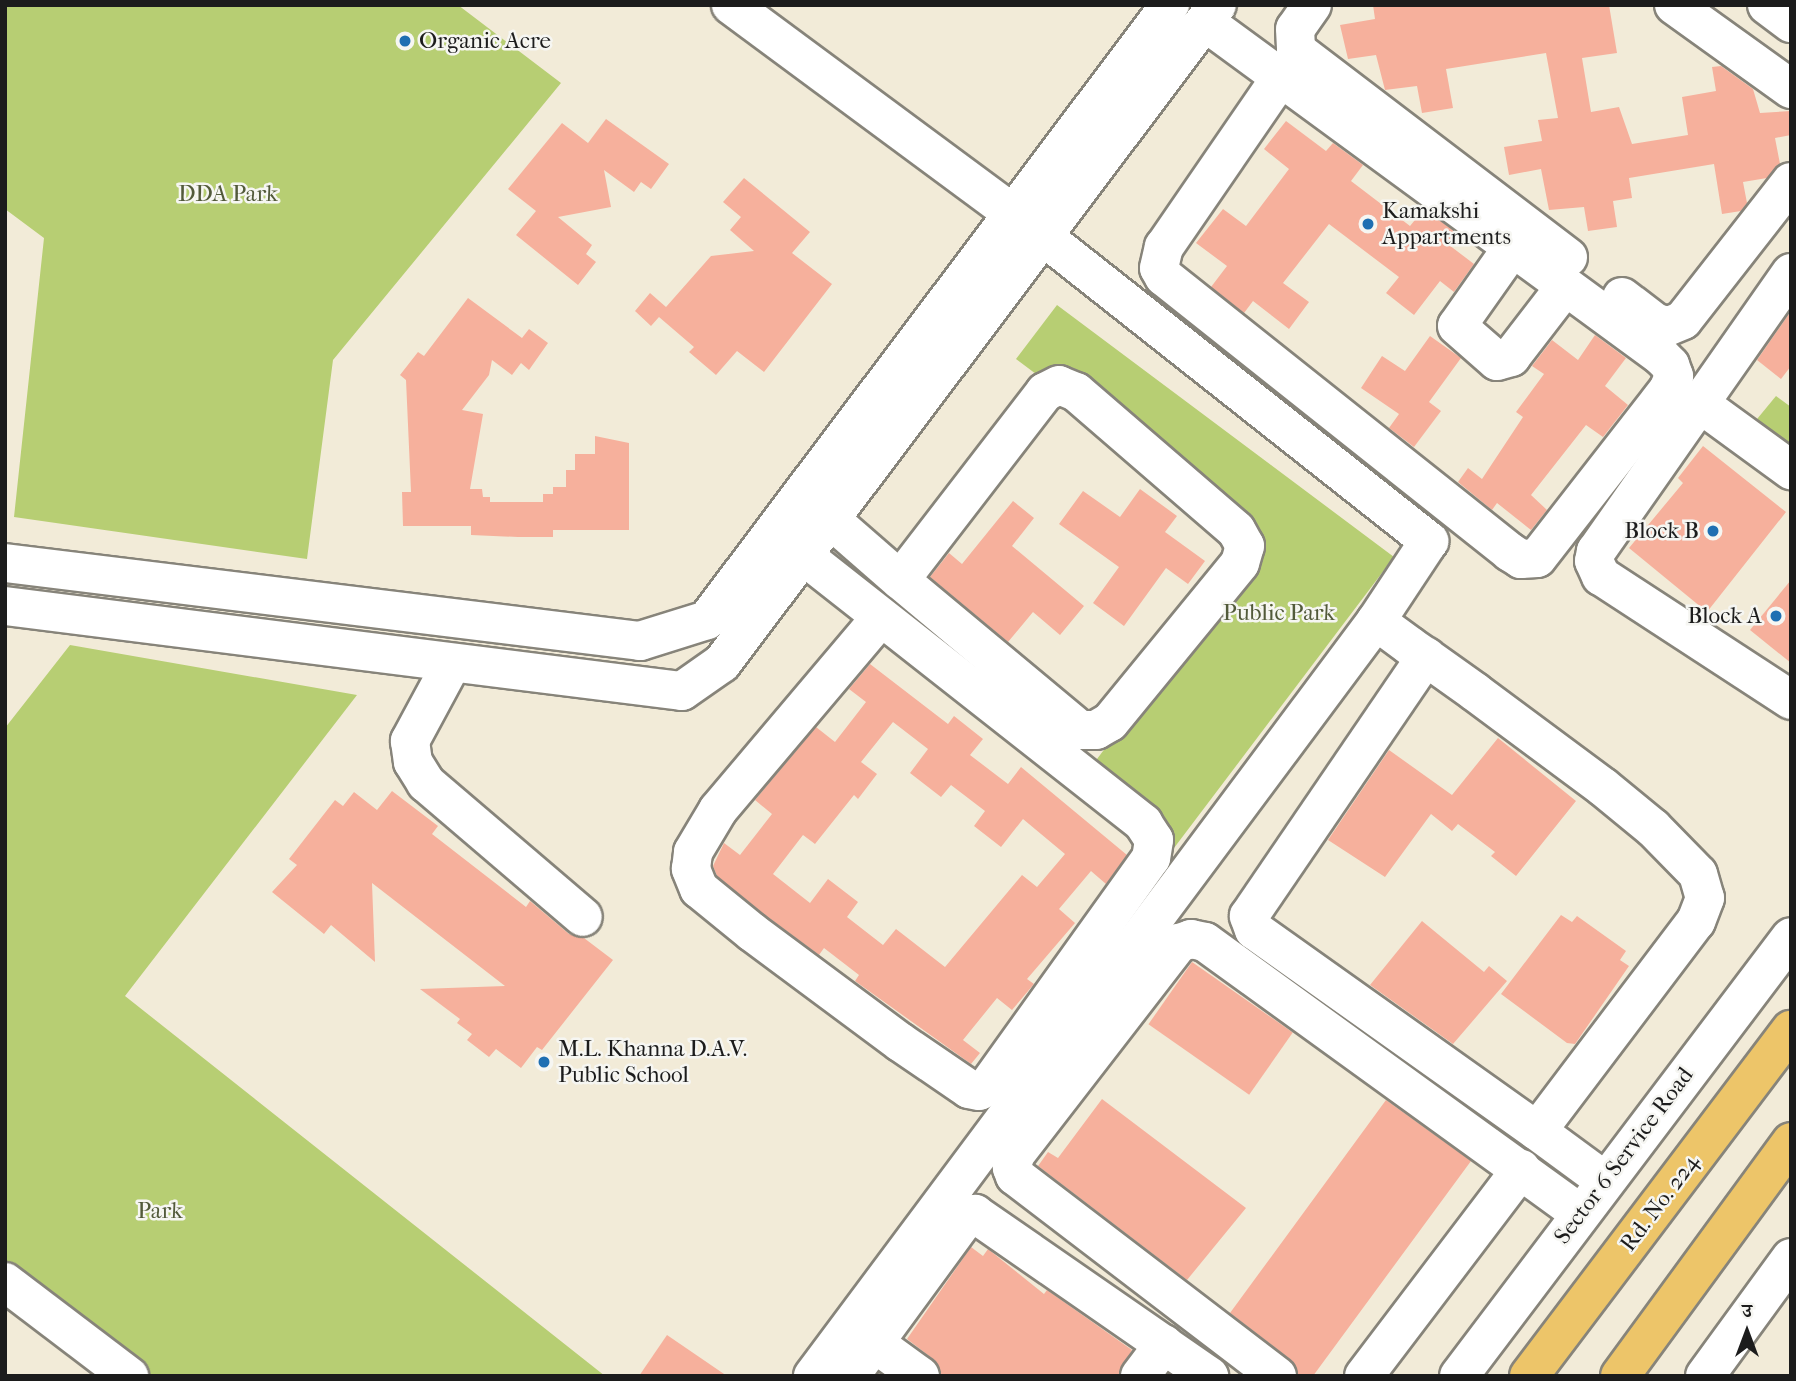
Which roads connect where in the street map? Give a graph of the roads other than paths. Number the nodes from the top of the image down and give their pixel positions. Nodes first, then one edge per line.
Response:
1 (731, 5) edge
2 (1170, 5) edge
3 (1312, 5) edge
4 (1674, 5) edge
5 (1767, 5) edge
6 (1211, 14) edge
7 (1791, 23) edge
8 (1280, 78) junction
9 (1791, 89) edge
10 (1791, 182) edge
11 (1012, 213) junction
12 (1044, 237) junction
13 (1512, 248) junction
14 (1791, 273) edge
15 (1565, 286) junction
16 (1699, 403) junction
17 (1791, 470) edge
18 (830, 519) junction
19 (804, 556) junction
20 (5, 563) edge
21 (900, 580) junction
22 (5, 606) edge
23 (880, 618) junction
24 (1376, 621) junction
25 (1426, 657) junction
26 (452, 663) junction
27 (1791, 700) edge
28 (583, 917) dead end
29 (1791, 937) edge
30 (1791, 1030) edge
31 (1537, 1131) junction
32 (1791, 1142) edge
33 (1521, 1170) junction
34 (1605, 1181) junction
35 (1580, 1213) junction
36 (1791, 1258) edge
37 (5, 1282) edge
38 (873, 1342) junction
39 (1164, 1344) junction
40 (129, 1376) edge
41 (813, 1376) edge
42 (850, 1376) edge
43 (920, 1376) edge
44 (1140, 1376) edge
45 (1209, 1376) edge
46 (1277, 1376) edge
47 (1364, 1376) edge
48 (1459, 1376) edge
49 (1529, 1376) edge
50 (1620, 1376) edge
51 (1705, 1376) edge

1 - 11 street
2 - 11 street
3 - 10 street
4 - 9 street
5 - 7 street
6 - 8 street
6 - 12 street
8 - 13 street
8 - 15 street
11 - 12 street
11 - 20 street
12 - 18 street
12 - 24 street
13 - 15 street
13 - 15 street
14 - 16 street
16 - 17 street
16 - 27 street
18 - 19 street
18 - 21 street
19 - 23 street
19 - 26 street
21 - 21 street
22 - 26 street
23 - 23 street
24 - 25 street
24 - 41 street
25 - 31 street
25 - 31 street
26 - 28 street
29 - 34 street, Sector 6 Service Road
30 - 49 main road, Rd. No. 224
31 - 34 street
32 - 50 main road
33 - 35 street
33 - 46 street
33 - 47 street
34 - 35 street, Sector 6 Service Road
35 - 48 street, Sector 6 Service Road
36 - 51 street
37 - 40 street
38 - 39 street
38 - 42 street
38 - 43 street
39 - 44 street
39 - 45 street

